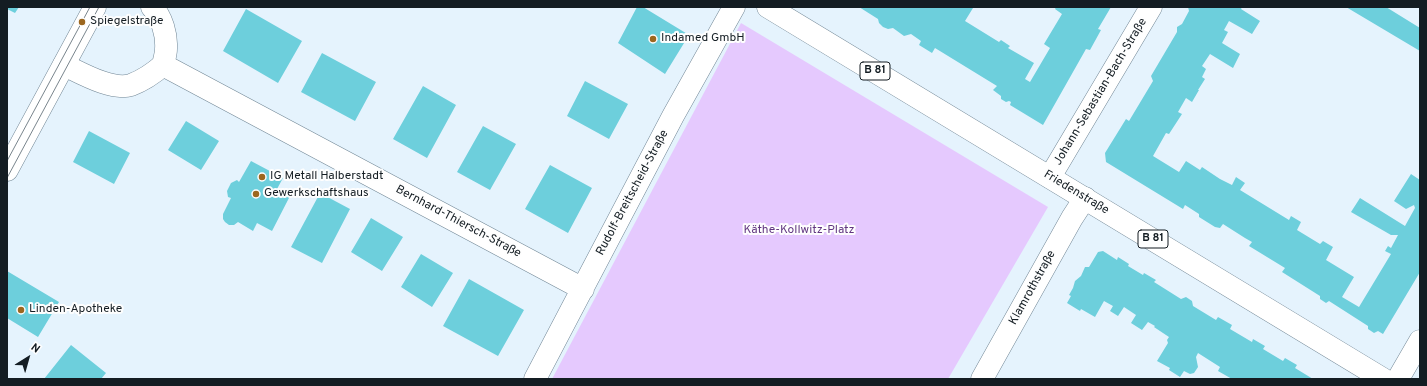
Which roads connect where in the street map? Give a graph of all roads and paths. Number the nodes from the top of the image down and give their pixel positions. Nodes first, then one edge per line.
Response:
1 (94, 7) edge
2 (152, 7) edge
3 (734, 7) edge
4 (768, 7) edge
5 (1151, 7) edge
6 (64, 64) junction
7 (163, 65) junction
8 (7, 170) edge
9 (1050, 177) junction
10 (1085, 198) junction
11 (583, 289) junction
12 (1420, 341) edge
13 (535, 379) edge
14 (982, 379) edge
15 (1383, 379) edge
16 (1398, 379) edge

1 - 6 street
2 - 7 street
3 - 11 street, Rudolf-Breitscheid-Straße
4 - 9 street, Friedenstraße / B 81
5 - 9 street, Johann-Sebastian-Bach-Straße
6 - 7 street
6 - 8 street
7 - 11 street, Bernhard-Thiersch-Straße
9 - 10 street, Friedenstraße / B 81
10 - 14 street, Klamrothstraße
10 - 15 street, Friedenstraße / B 81
11 - 13 street, Rudolf-Breitscheid-Straße
12 - 16 street

